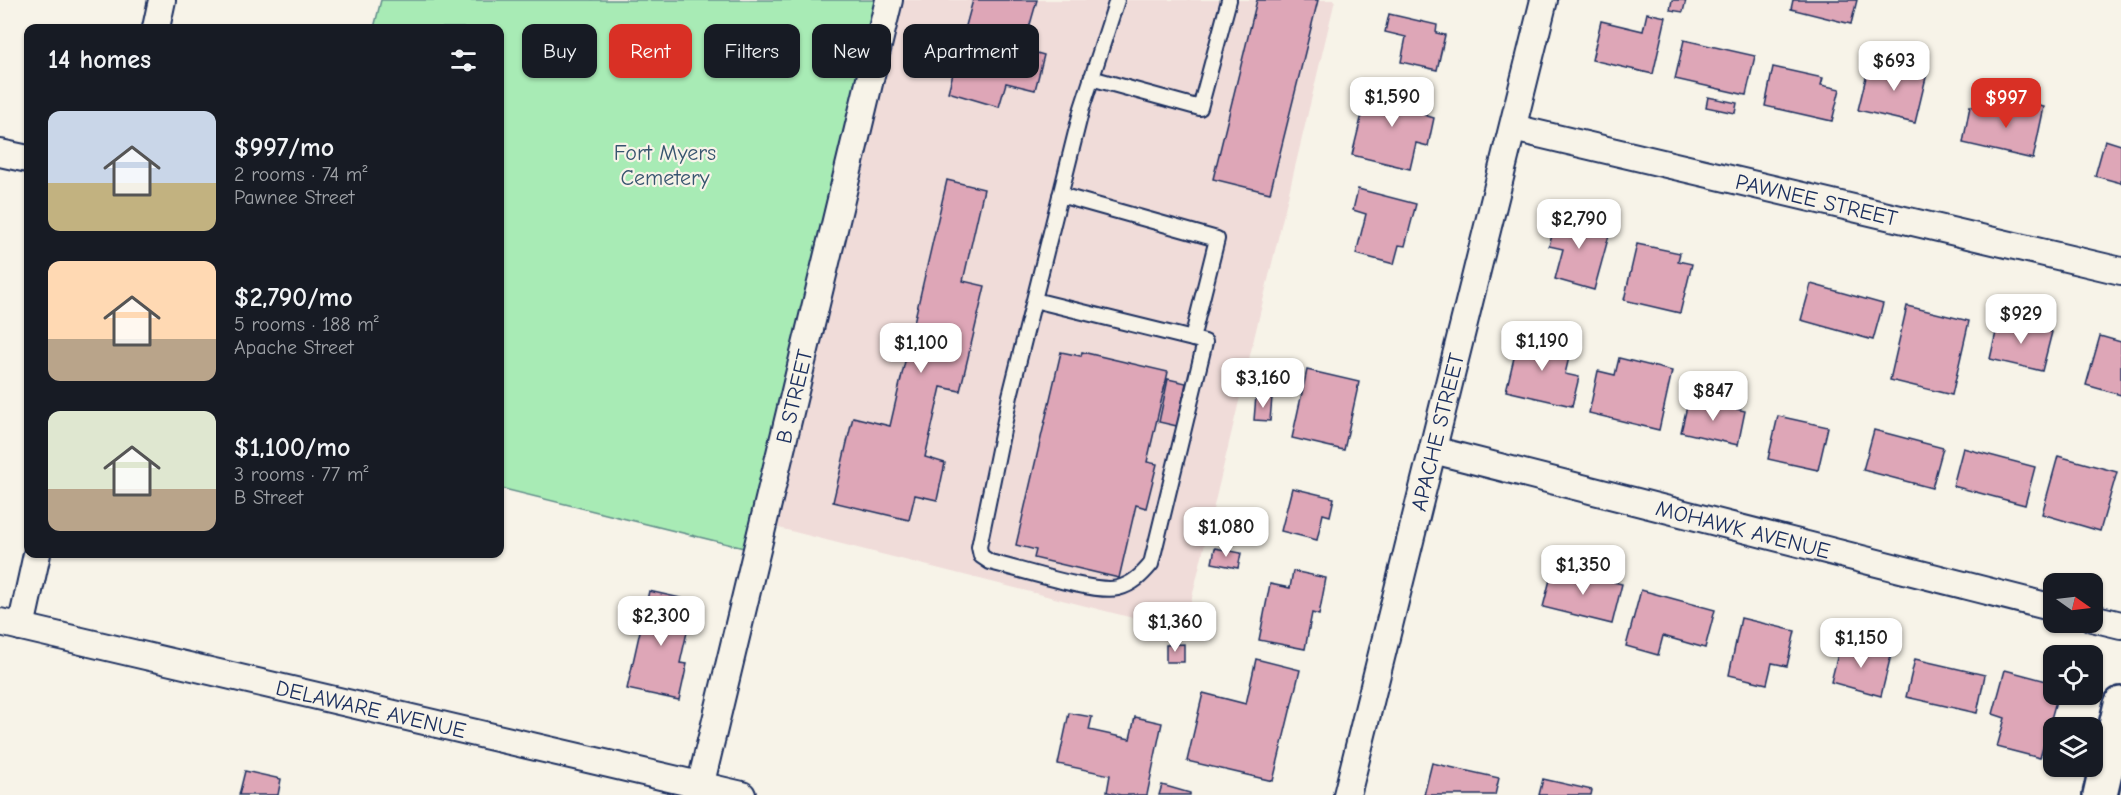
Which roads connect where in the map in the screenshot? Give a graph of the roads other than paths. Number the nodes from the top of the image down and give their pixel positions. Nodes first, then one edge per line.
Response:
1 (162, 0) edge
2 (889, 0) edge
3 (1117, 0) edge
4 (1229, 0) edge
5 (1544, 0) edge
6 (157, 24) edge
7 (1091, 78) junction
8 (1513, 128) junction
9 (0, 153) edge
10 (24, 158) edge
11 (1060, 195) junction
12 (2121, 271) edge
13 (1034, 300) junction
14 (1192, 339) junction
15 (1432, 450) junction
16 (36, 558) edge
17 (2043, 605) edge
18 (2103, 621) edge
19 (10, 624) edge
20 (2121, 625) edge
21 (2121, 704) edge
22 (699, 790) edge
23 (742, 795) edge
24 (1347, 795) edge
25 (2100, 795) edge

1 - 6 street
2 - 22 street, B STREET
3 - 7 lane
4 - 7 lane
5 - 8 street, APACHE STREET
7 - 11 lane
8 - 12 street, PAWNEE STREET
8 - 15 street, APACHE STREET
9 - 10 street
11 - 13 lane
11 - 14 lane
13 - 14 lane
13 - 14 lane
15 - 17 street, MOHAWK AVENUE
15 - 24 street, APACHE STREET
16 - 19 street
18 - 20 street
19 - 22 street, DELAWARE AVENUE
21 - 25 street
22 - 23 street, DELAWARE AVENUE

